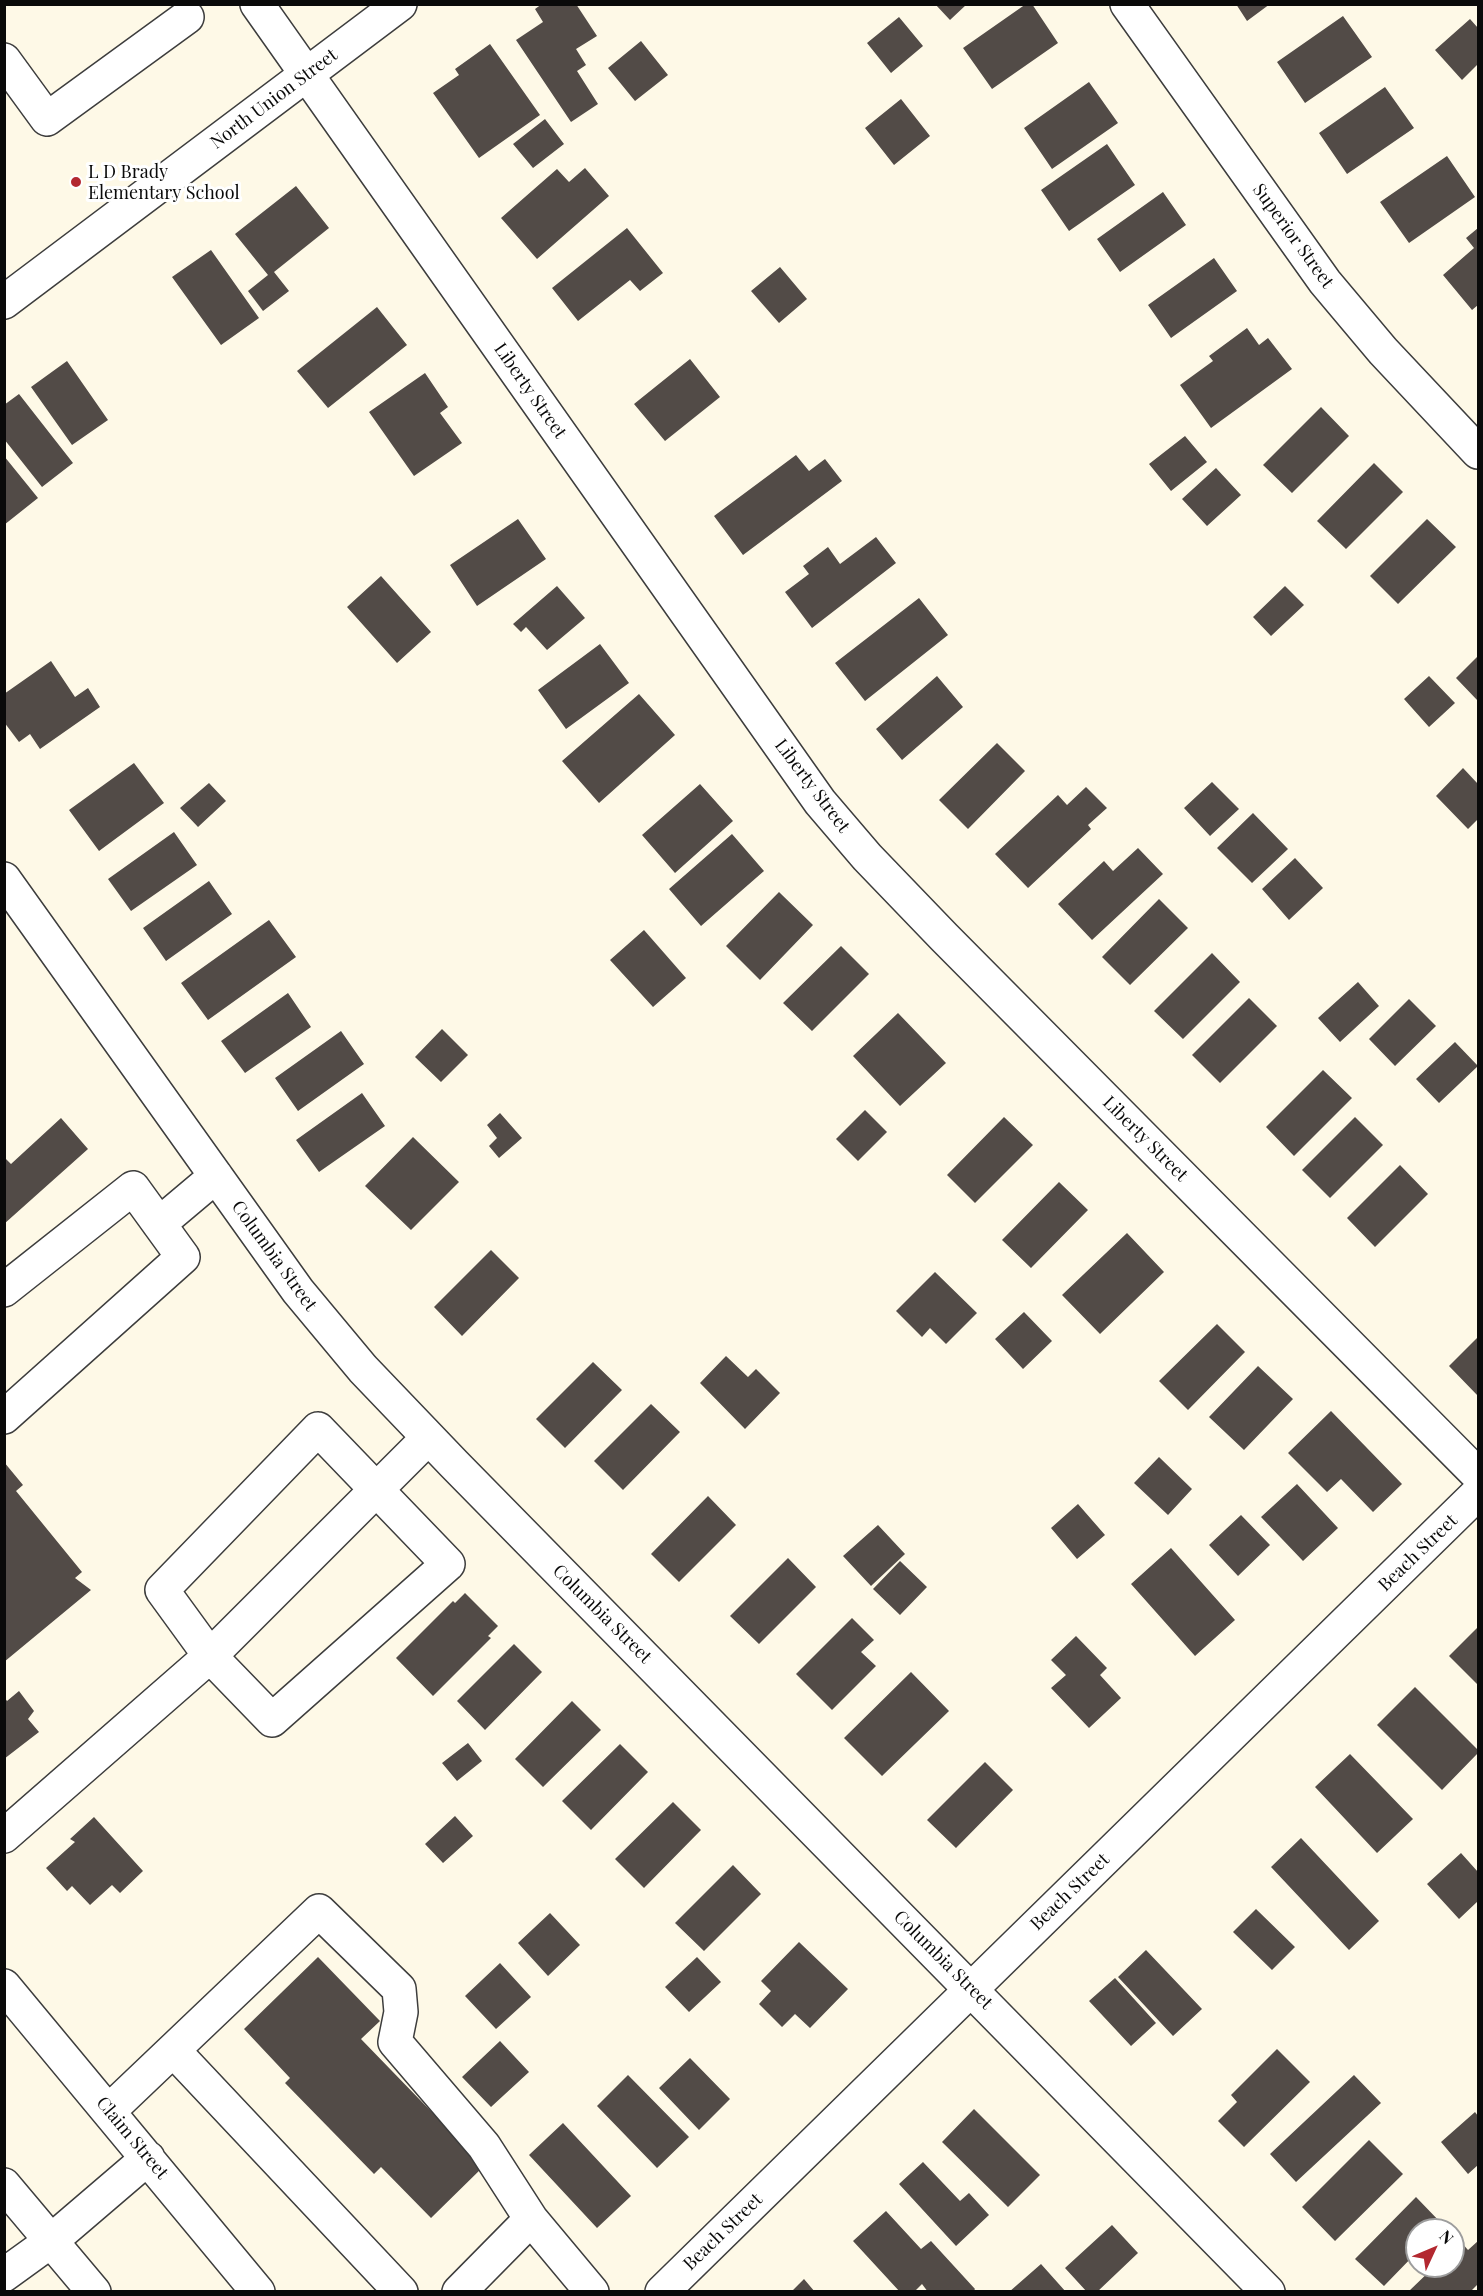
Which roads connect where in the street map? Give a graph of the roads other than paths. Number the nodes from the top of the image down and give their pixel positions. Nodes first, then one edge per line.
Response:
1 (257, 4) edge
2 (400, 4) edge
3 (1127, 4) edge
4 (187, 17) dead end
5 (4, 60) edge
6 (307, 74) junction
7 (4, 302) edge
8 (1479, 452) edge
9 (4, 879) edge
10 (216, 1176) junction
11 (159, 1224) junction
12 (4, 1290) edge
13 (4, 1417) edge
14 (429, 1438) junction
15 (1479, 1474) edge
16 (376, 1490) junction
17 (1479, 1493) edge
18 (210, 1656) junction
19 (4, 1836) edge
20 (4, 1986) edge
21 (972, 1989) junction
22 (173, 2050) junction
23 (109, 2111) junction
24 (148, 2158) junction
25 (4, 2185) edge
26 (531, 2219) junction
27 (51, 2241) junction
28 (4, 2275) edge
29 (94, 2292) edge
30 (258, 2292) edge
31 (401, 2292) edge
32 (459, 2292) edge
33 (592, 2292) edge
34 (662, 2292) edge
35 (1268, 2292) edge

1 - 6 street, Liberty Street
2 - 6 street, North Union Street
3 - 8 street, Superior Street
4 - 5 street
6 - 7 street, North Union Street
6 - 15 street, Liberty Street
9 - 10 street, Columbia Street
10 - 11 street
10 - 14 street, Columbia Street
11 - 12 street
11 - 13 street
14 - 16 street
14 - 21 street, Columbia Street
16 - 18 street
16 - 18 street
16 - 18 street
17 - 21 street, Beach Street
18 - 19 street
20 - 23 street, Claim Street
21 - 34 street, Beach Street
21 - 35 street, Columbia Street
22 - 23 street
22 - 26 street
22 - 31 street
23 - 24 street, Claim Street
24 - 27 street
24 - 30 street, Claim Street
25 - 27 street
26 - 32 street
26 - 33 street
27 - 28 street
27 - 29 street

